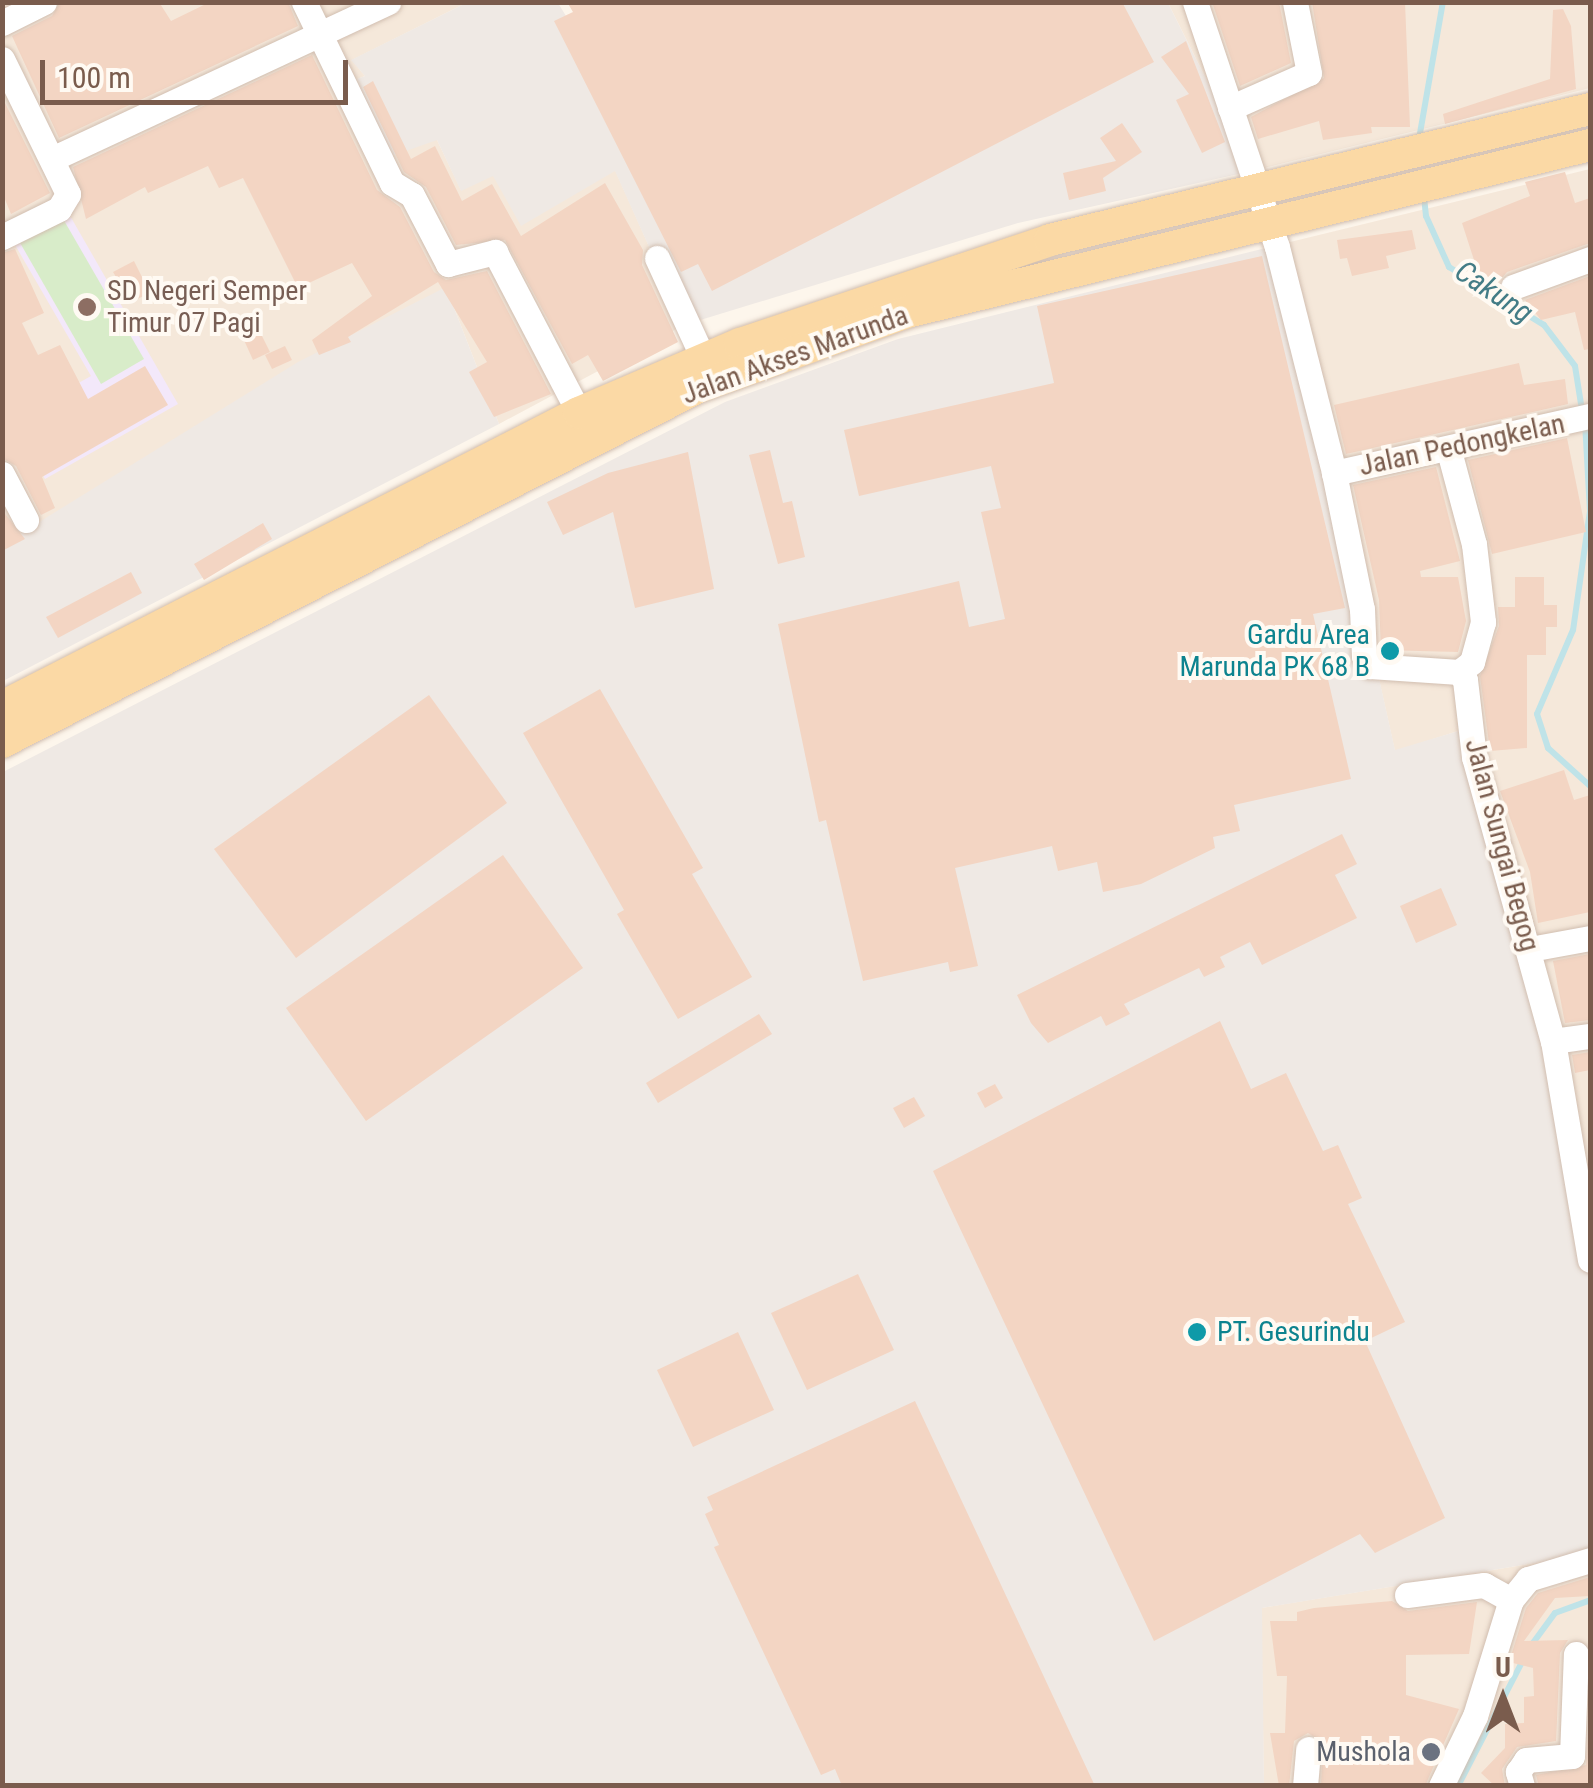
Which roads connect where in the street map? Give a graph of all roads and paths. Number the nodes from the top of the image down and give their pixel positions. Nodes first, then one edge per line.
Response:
1 (44, 2) edge
2 (304, 2) edge
3 (388, 2) edge
4 (1194, 2) edge
5 (1295, 2) edge
6 (2, 23) edge
7 (318, 32) junction
8 (2, 58) edge
9 (1230, 108) junction
10 (1590, 109) edge
11 (1590, 145) edge
12 (54, 158) junction
13 (1255, 189) junction
14 (1267, 224) junction
15 (2, 238) edge
16 (658, 258) dead end
17 (1590, 259) edge
18 (1513, 286) dead end
19 (702, 358) junction
20 (579, 413) junction
21 (1590, 416) edge
22 (1449, 451) junction
23 (1334, 473) junction
24 (2, 474) edge
25 (26, 520) dead end
26 (1459, 672) junction
27 (2, 707) edge
28 (2, 742) edge
29 (1590, 938) edge
30 (1530, 949) junction
31 (1590, 1036) edge
32 (1553, 1042) junction
33 (1583, 1157) edge
34 (1590, 1260) edge
35 (1590, 1560) edge
36 (1406, 1595) dead end
37 (1511, 1600) junction
38 (1576, 1654) dead end
39 (1308, 1748) dead end
40 (1305, 1786) edge
41 (1441, 1786) edge
42 (1522, 1786) edge

1 - 6 street
2 - 7 street
3 - 7 street
4 - 9 street
5 - 9 street
7 - 12 street
7 - 20 street
8 - 12 street
9 - 13 street
10 - 13 main road, Jalan Akses Marunda
11 - 14 main road, Jalan Akses Marunda
12 - 15 street
13 - 14 street
13 - 19 main road, Jalan Akses Marunda
14 - 23 street
14 - 28 main road, Jalan Akses Marunda
16 - 19 street
17 - 18 street
19 - 20 main road, Jalan Akses Marunda
20 - 27 main road, Jalan Akses Marunda
21 - 22 street, Jalan Pedongkelan
22 - 23 street, Jalan Pedongkelan
22 - 26 street
23 - 26 street
24 - 25 street
26 - 30 street, Jalan Sungai Begog
29 - 30 street
30 - 32 street, Jalan Sungai Begog
31 - 32 street
32 - 33 street, Jalan Sungai Begog
33 - 34 street, Jalan Sungai Begog
35 - 37 street
36 - 37 street
37 - 41 street
38 - 42 street
39 - 40 street

